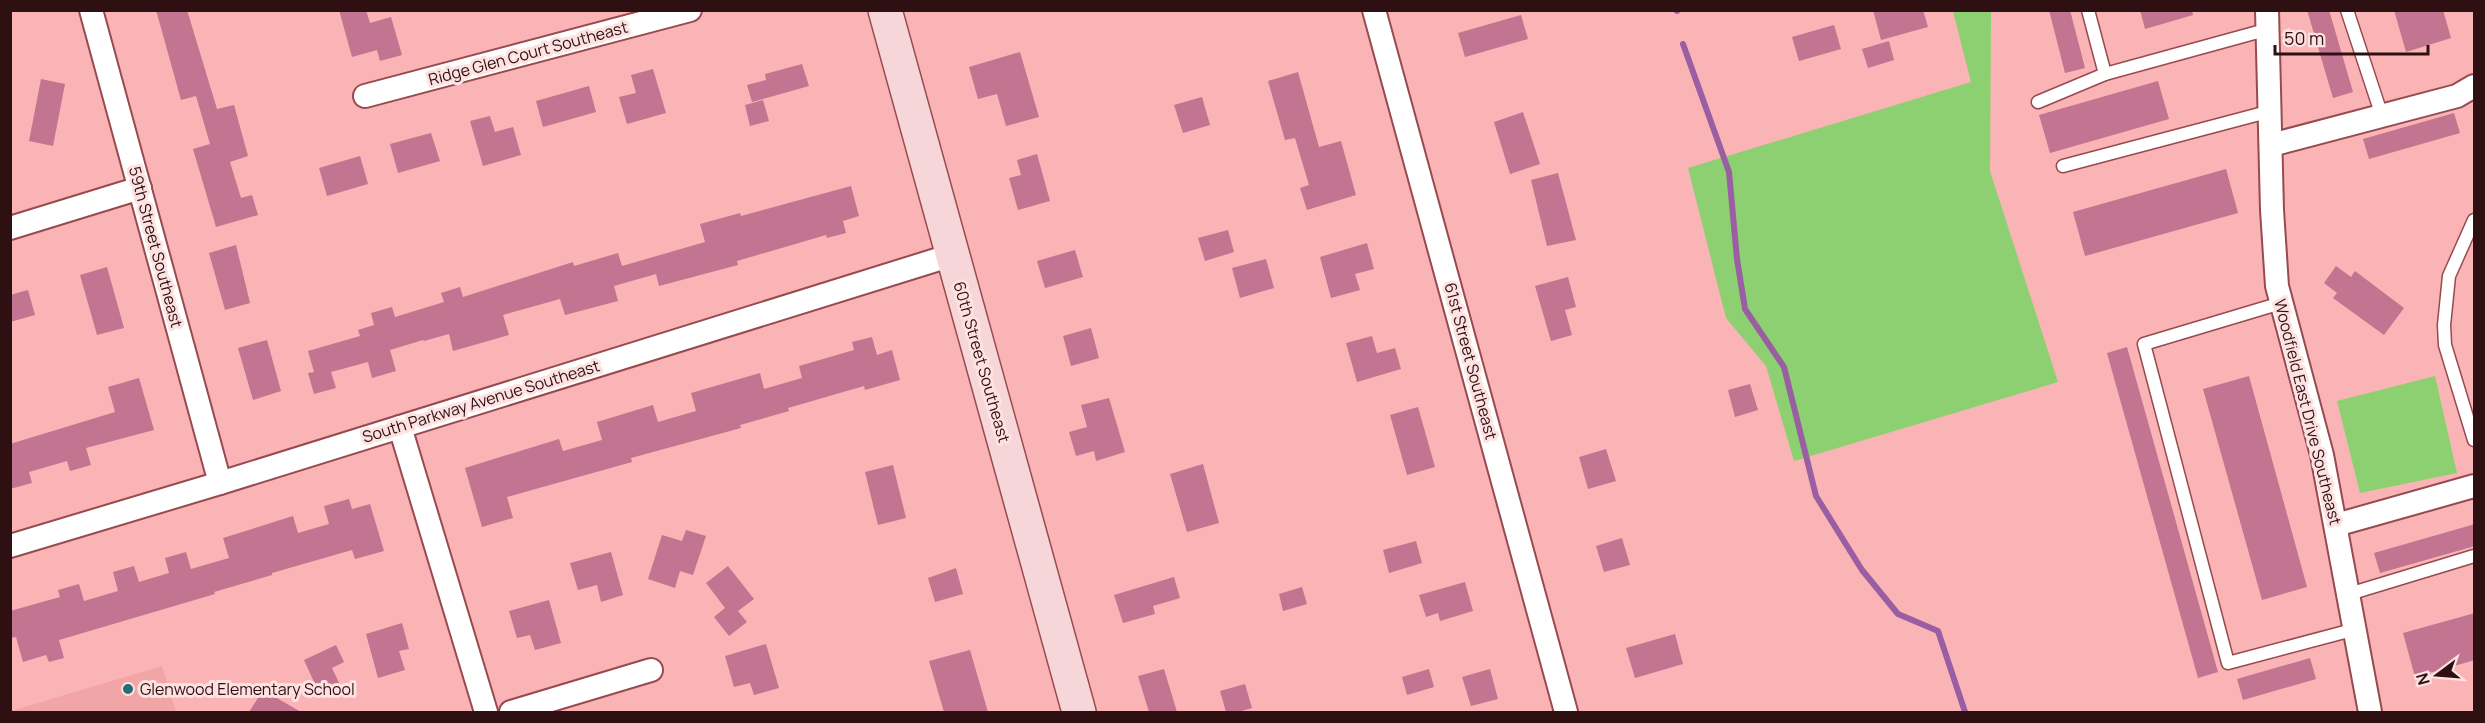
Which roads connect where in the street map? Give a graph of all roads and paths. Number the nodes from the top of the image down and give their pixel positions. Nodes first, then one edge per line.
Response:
1 (91, 10) edge
2 (690, 10) edge
3 (885, 10) edge
4 (1374, 10) edge
5 (2088, 10) edge
6 (2347, 10) edge
7 (2268, 20) edge
8 (2105, 74) junction
9 (2475, 86) edge
10 (365, 96) dead end
11 (2038, 102) dead end
12 (2271, 111) junction
13 (2382, 116) junction
14 (2271, 144) junction
15 (2063, 166) dead end
16 (140, 188) junction
17 (2475, 220) edge
18 (10, 228) edge
19 (952, 255) junction
20 (2282, 303) junction
21 (400, 427) junction
22 (2475, 440) edge
23 (220, 483) junction
24 (2475, 486) edge
25 (2336, 525) junction
26 (10, 546) edge
27 (2475, 556) edge
28 (2349, 594) junction
29 (2356, 629) junction
30 (651, 670) dead end
31 (486, 712) edge
32 (511, 712) edge
33 (1079, 712) edge
34 (1566, 712) edge
35 (2370, 712) edge

1 - 16 street, 59th Street Southeast
2 - 10 street, Ridge Glen Court Southeast
3 - 19 main road, 60th Street Southeast
4 - 34 street, 61st Street Southeast
5 - 8 lane
6 - 13 lane
7 - 8 lane
7 - 12 street, Woodfield East Drive Southeast
8 - 11 lane
9 - 13 street
12 - 14 street, Woodfield East Drive Southeast
12 - 15 lane
13 - 14 street
14 - 20 street, Woodfield East Drive Southeast
16 - 18 street
16 - 23 street, 59th Street Southeast
17 - 22 lane
19 - 21 street, South Parkway Avenue Southeast
19 - 33 main road, 60th Street Southeast
20 - 25 street, Woodfield East Drive Southeast
20 - 29 lane
21 - 23 street, South Parkway Avenue Southeast
21 - 31 street
23 - 26 street, South Parkway Avenue Southeast
24 - 25 street
25 - 28 street, Woodfield East Drive Southeast
27 - 28 lane
28 - 29 street, Woodfield East Drive Southeast
29 - 35 street, Woodfield East Drive Southeast
30 - 32 street

